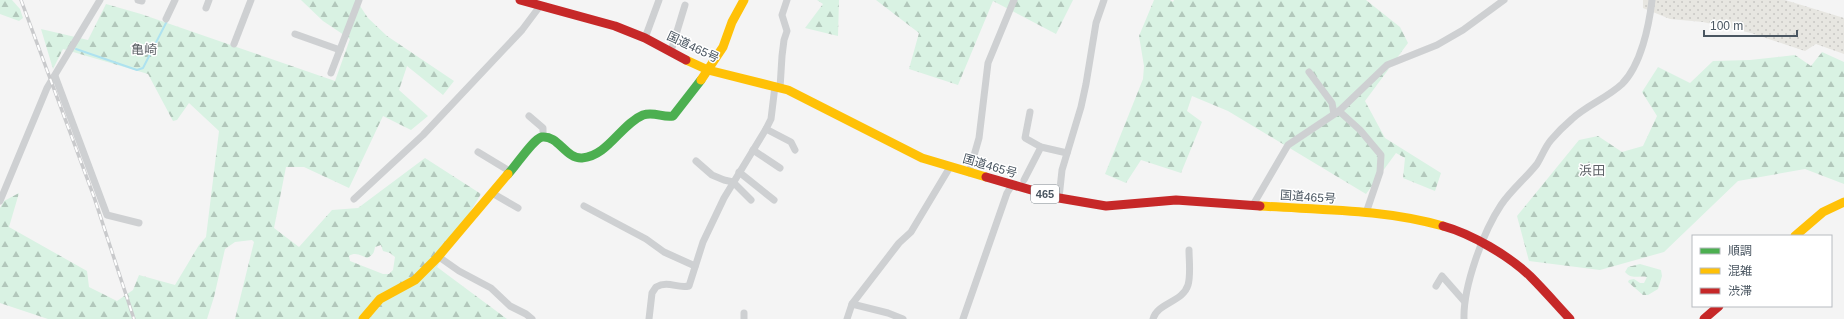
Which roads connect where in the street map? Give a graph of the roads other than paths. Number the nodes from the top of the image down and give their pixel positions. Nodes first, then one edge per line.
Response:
1 (100, 0) edge
2 (175, 0) edge
3 (209, 0) edge
4 (251, 0) edge
5 (359, 0) edge
6 (520, 0) edge
7 (659, 0) edge
8 (744, 0) edge
9 (787, 0) edge
10 (1014, 0) edge
11 (1104, 0) edge
12 (1504, 0) edge
13 (1652, 0) edge
14 (535, 3) edge
15 (685, 5) dead end
16 (206, 8) dead end
17 (166, 19) dead end
18 (295, 34) dead end
19 (645, 38) junction
20 (234, 44) dead end
21 (340, 50) junction
22 (671, 51) junction
23 (708, 70) junction
24 (1309, 72) dead end
25 (332, 74) dead end
26 (55, 76) junction
27 (778, 87) junction
28 (1030, 112) dead end
29 (1337, 112) junction
30 (529, 116) dead end
31 (766, 129) junction
32 (543, 137) junction
33 (1041, 147) junction
34 (753, 150) junction
35 (794, 150) dead end
36 (478, 152) dead end
37 (1067, 153) junction
38 (696, 161) dead end
39 (950, 167) junction
40 (780, 168) dead end
41 (511, 172) junction
42 (739, 172) junction
43 (969, 172) junction
44 (1024, 180) dead end
45 (733, 182) junction
46 (1012, 185) junction
47 (492, 193) junction
48 (1059, 198) junction
49 (354, 199) dead end
50 (0, 200) edge
51 (752, 200) dead end
52 (774, 200) dead end
53 (1844, 202) edge
54 (1253, 205) junction
55 (584, 206) dead end
56 (518, 208) dead end
57 (1366, 213) junction
58 (139, 223) dead end
59 (1796, 235) edge
60 (1483, 243) junction
61 (1189, 250) dead end
62 (439, 256) junction
63 (695, 266) junction
64 (1436, 286) dead end
65 (1464, 301) junction
66 (852, 304) junction
67 (1718, 307) edge
68 (363, 319) edge
69 (532, 319) edge
70 (649, 319) edge
71 (846, 319) edge
72 (903, 319) edge
73 (963, 319) edge
74 (1153, 319) edge
75 (1464, 319) edge
76 (1570, 319) edge
77 (1704, 319) edge

1 - 26 street
2 - 17 street
3 - 16 street
4 - 20 street
5 - 21 street
6 - 14 main road, 国道465号 / 465
7 - 19 street
8 - 23 main road
9 - 27 street
10 - 43 street
11 - 37 street
12 - 29 street
13 - 60 street
14 - 19 main road, 国道465号 / 465
14 - 49 street
15 - 22 street
18 - 21 street
19 - 22 main road, 国道465号 / 465
21 - 25 street
22 - 23 main road, 国道465号 / 465
23 - 27 main road, 国道465号 / 465
23 - 32 main road
24 - 29 street
26 - 50 street
26 - 58 street
27 - 31 street
27 - 39 main road, 国道465号 / 465
28 - 33 street
29 - 54 street
29 - 57 street
30 - 32 street
31 - 34 street
31 - 35 street
32 - 41 main road
33 - 37 street
33 - 44 street
34 - 40 street
34 - 42 street
36 - 41 street
37 - 48 street
38 - 45 street
39 - 43 main road, 国道465号 / 465
39 - 66 street
41 - 47 main road
42 - 45 street
42 - 52 street
43 - 46 main road, 国道465号 / 465
45 - 51 street
45 - 63 street
46 - 48 main road, 国道465号 / 465
46 - 73 street
47 - 56 street
47 - 62 main road
48 - 54 main road, 国道465号 / 465
53 - 59 main road
54 - 57 main road, 国道465号 / 465
55 - 63 street
57 - 60 main road, 国道465号 / 465
60 - 65 street
60 - 76 main road, 国道465号 / 465
61 - 74 street
62 - 68 main road
62 - 69 street
63 - 70 street
64 - 65 street
65 - 75 street
66 - 71 street
66 - 72 street
67 - 77 main road

